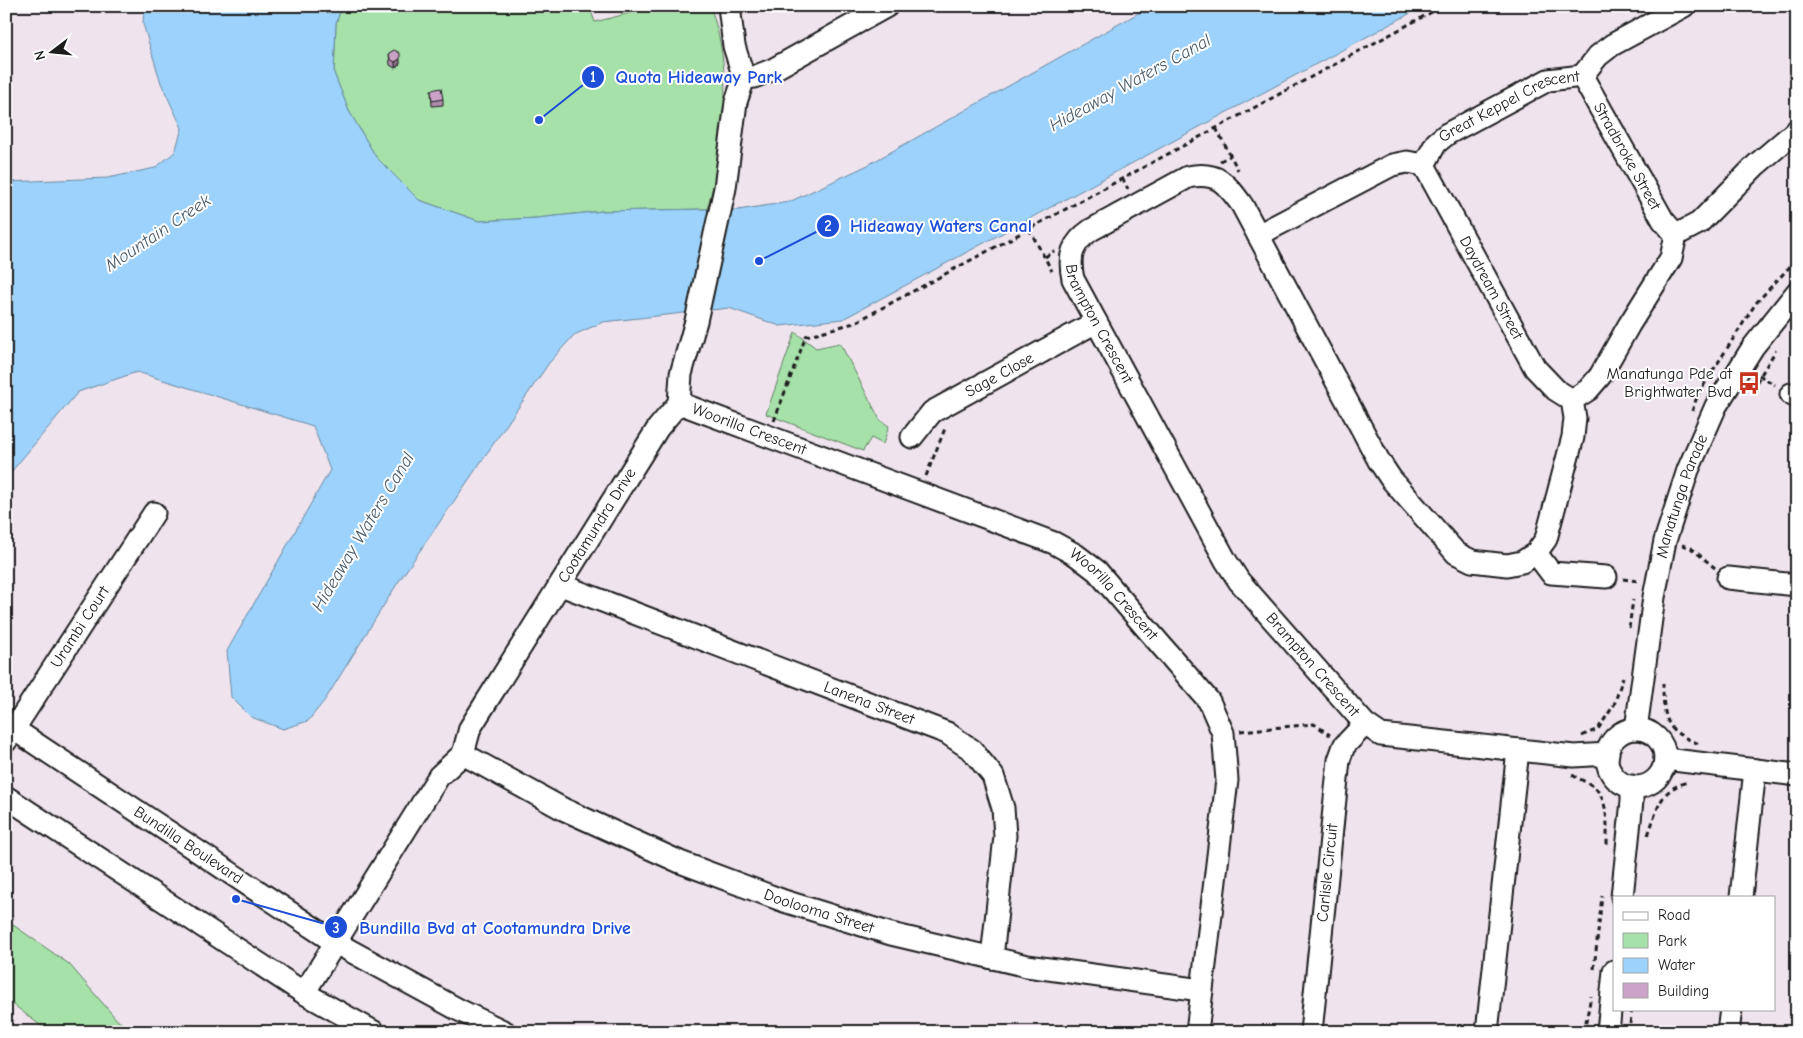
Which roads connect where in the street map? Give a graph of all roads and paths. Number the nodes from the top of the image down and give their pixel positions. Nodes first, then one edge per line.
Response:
1 (729, 6) edge
2 (887, 6) edge
3 (1443, 6) edge
4 (1684, 6) edge
5 (1582, 76) junction
6 (744, 78) junction
7 (1216, 128) junction
8 (1797, 130) edge
9 (1424, 165) junction
10 (1239, 171) dead end
11 (1258, 235) junction
12 (1676, 235) junction
13 (1797, 292) edge
14 (1096, 322) junction
15 (1742, 366) junction
16 (1794, 396) edge
17 (1572, 400) junction
18 (679, 403) junction
19 (769, 436) junction
20 (912, 437) dead end
21 (154, 513) dead end
22 (1665, 541) junction
23 (1536, 553) junction
24 (1606, 577) dead end
25 (1728, 578) joint
26 (560, 585) junction
27 (1797, 585) edge
28 (1365, 724) junction
29 (1636, 729) junction
30 (9, 732) edge
31 (1223, 733) junction
32 (1344, 746) junction
33 (1518, 750) junction
34 (463, 754) junction
35 (1608, 754) junction
36 (1665, 759) junction
37 (1755, 770) junction
38 (1797, 774) edge
39 (1696, 781) dead end
40 (1632, 786) junction
41 (6, 797) edge
42 (1648, 836) dead end
43 (1622, 896) edge
44 (1741, 896) edge
45 (336, 943) junction
46 (992, 958) junction
47 (1613, 981) edge
48 (1201, 990) junction
49 (304, 992) junction
50 (1632, 1010) edge
51 (1731, 1010) edge
52 (374, 1032) edge
53 (505, 1032) edge
54 (1197, 1032) edge
55 (1311, 1032) edge
56 (1487, 1032) edge
57 (1608, 1032) edge
58 (1629, 1032) edge
59 (1728, 1032) edge

1 - 6 street
2 - 6 street
3 - 7 path
4 - 5 street, Great Keppel Crescent
5 - 9 street, Great Keppel Crescent
5 - 12 street, Stradbroke Street
6 - 18 street
7 - 10 path
7 - 19 path
8 - 12 street
9 - 11 street
9 - 17 street, Daydream Street
11 - 14 street, Brampton Crescent
11 - 23 street, Brampton Crescent
12 - 17 street
13 - 15 street, Manatunga Parade
14 - 20 street, Sage Close
14 - 28 street, Brampton Crescent
15 - 16 path
15 - 22 street, Manatunga Parade
17 - 23 street
18 - 19 street, Woorilla Crescent
18 - 26 street, Cootamundra Drive
19 - 31 street, Woorilla Crescent
21 - 30 street, Urambi Court
22 - 25 path
22 - 29 street, Manatunga Parade
23 - 24 street
25 - 27 street
26 - 34 street, Cootamundra Drive
26 - 46 street, Lanena Street
28 - 32 street, Carlisle Circuit
28 - 33 street, Brampton Crescent
29 - 35 street
29 - 36 street
30 - 45 street, Bundilla Boulevard
31 - 32 path
31 - 48 street, Woorilla Crescent
32 - 55 street, Carlisle Circuit
33 - 35 street, Brampton Crescent
33 - 56 street
34 - 45 street
34 - 46 street, Doolooma Street
35 - 40 street
36 - 37 street
36 - 40 street
37 - 38 street
37 - 44 street
39 - 42 path
40 - 43 street
41 - 49 street
45 - 49 street
45 - 53 street, Bundilla Boulevard
46 - 48 street, Doolooma Street
47 - 57 street
48 - 54 street, Woorilla Crescent
49 - 52 street
50 - 58 path
51 - 59 street

